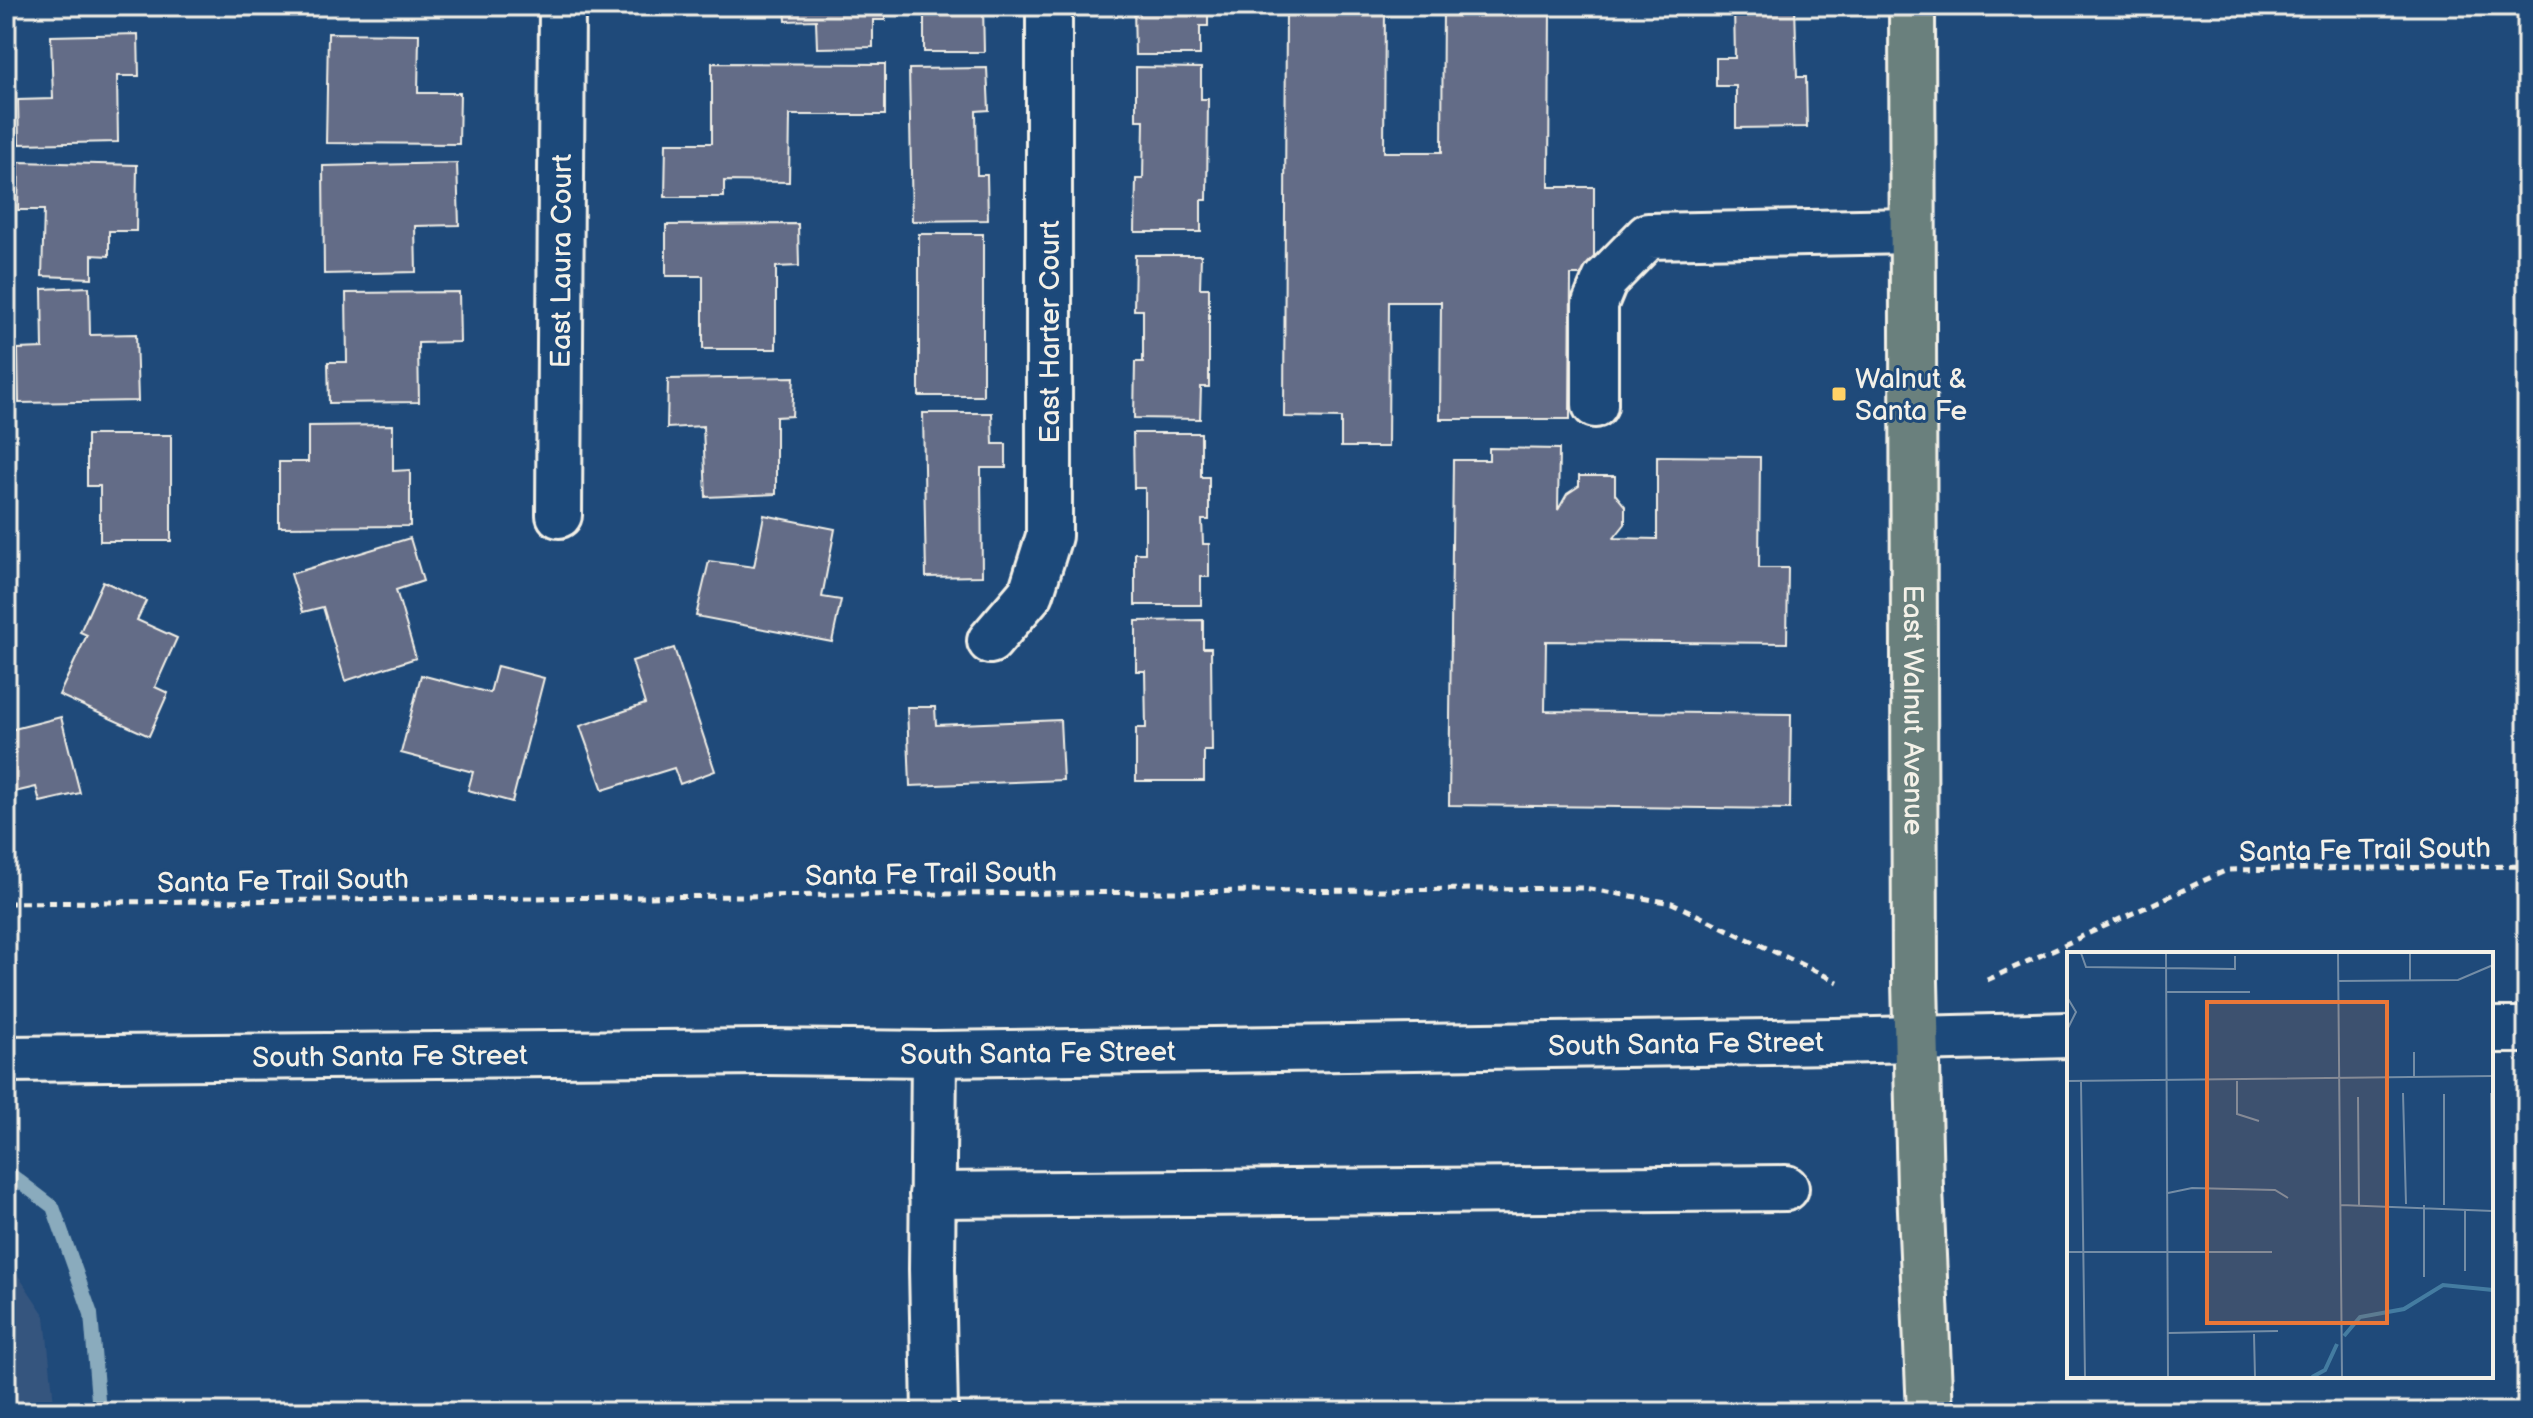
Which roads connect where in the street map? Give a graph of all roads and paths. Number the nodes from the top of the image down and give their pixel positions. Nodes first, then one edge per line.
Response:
1 (562, 6) edge
2 (1049, 6) edge
3 (1912, 6) edge
4 (1912, 231) junction
5 (1595, 405) dead end
6 (559, 515) dead end
7 (990, 641) dead end
8 (2527, 866) edge
9 (6, 903) edge
10 (1987, 980) dead end
11 (1838, 982) dead end
12 (2493, 1030) edge
13 (2527, 1030) edge
14 (2067, 1035) edge
15 (1916, 1038) junction
16 (934, 1054) junction
17 (6, 1059) edge
18 (1786, 1188) dead end
19 (932, 1195) junction
20 (935, 1412) edge
21 (1930, 1412) edge

1 - 6 street, East Laura Court
2 - 7 street, East Harter Court
3 - 4 main road, East Walnut Avenue
4 - 5 street
4 - 15 main road, East Walnut Avenue
8 - 10 path, Santa Fe Trail South
9 - 11 path, Santa Fe Trail South
12 - 13 street
14 - 15 street, South Santa Fe Street
15 - 16 street, South Santa Fe Street
15 - 21 main road, East Walnut Avenue
16 - 17 street, South Santa Fe Street
16 - 19 street
18 - 19 street
19 - 20 street

